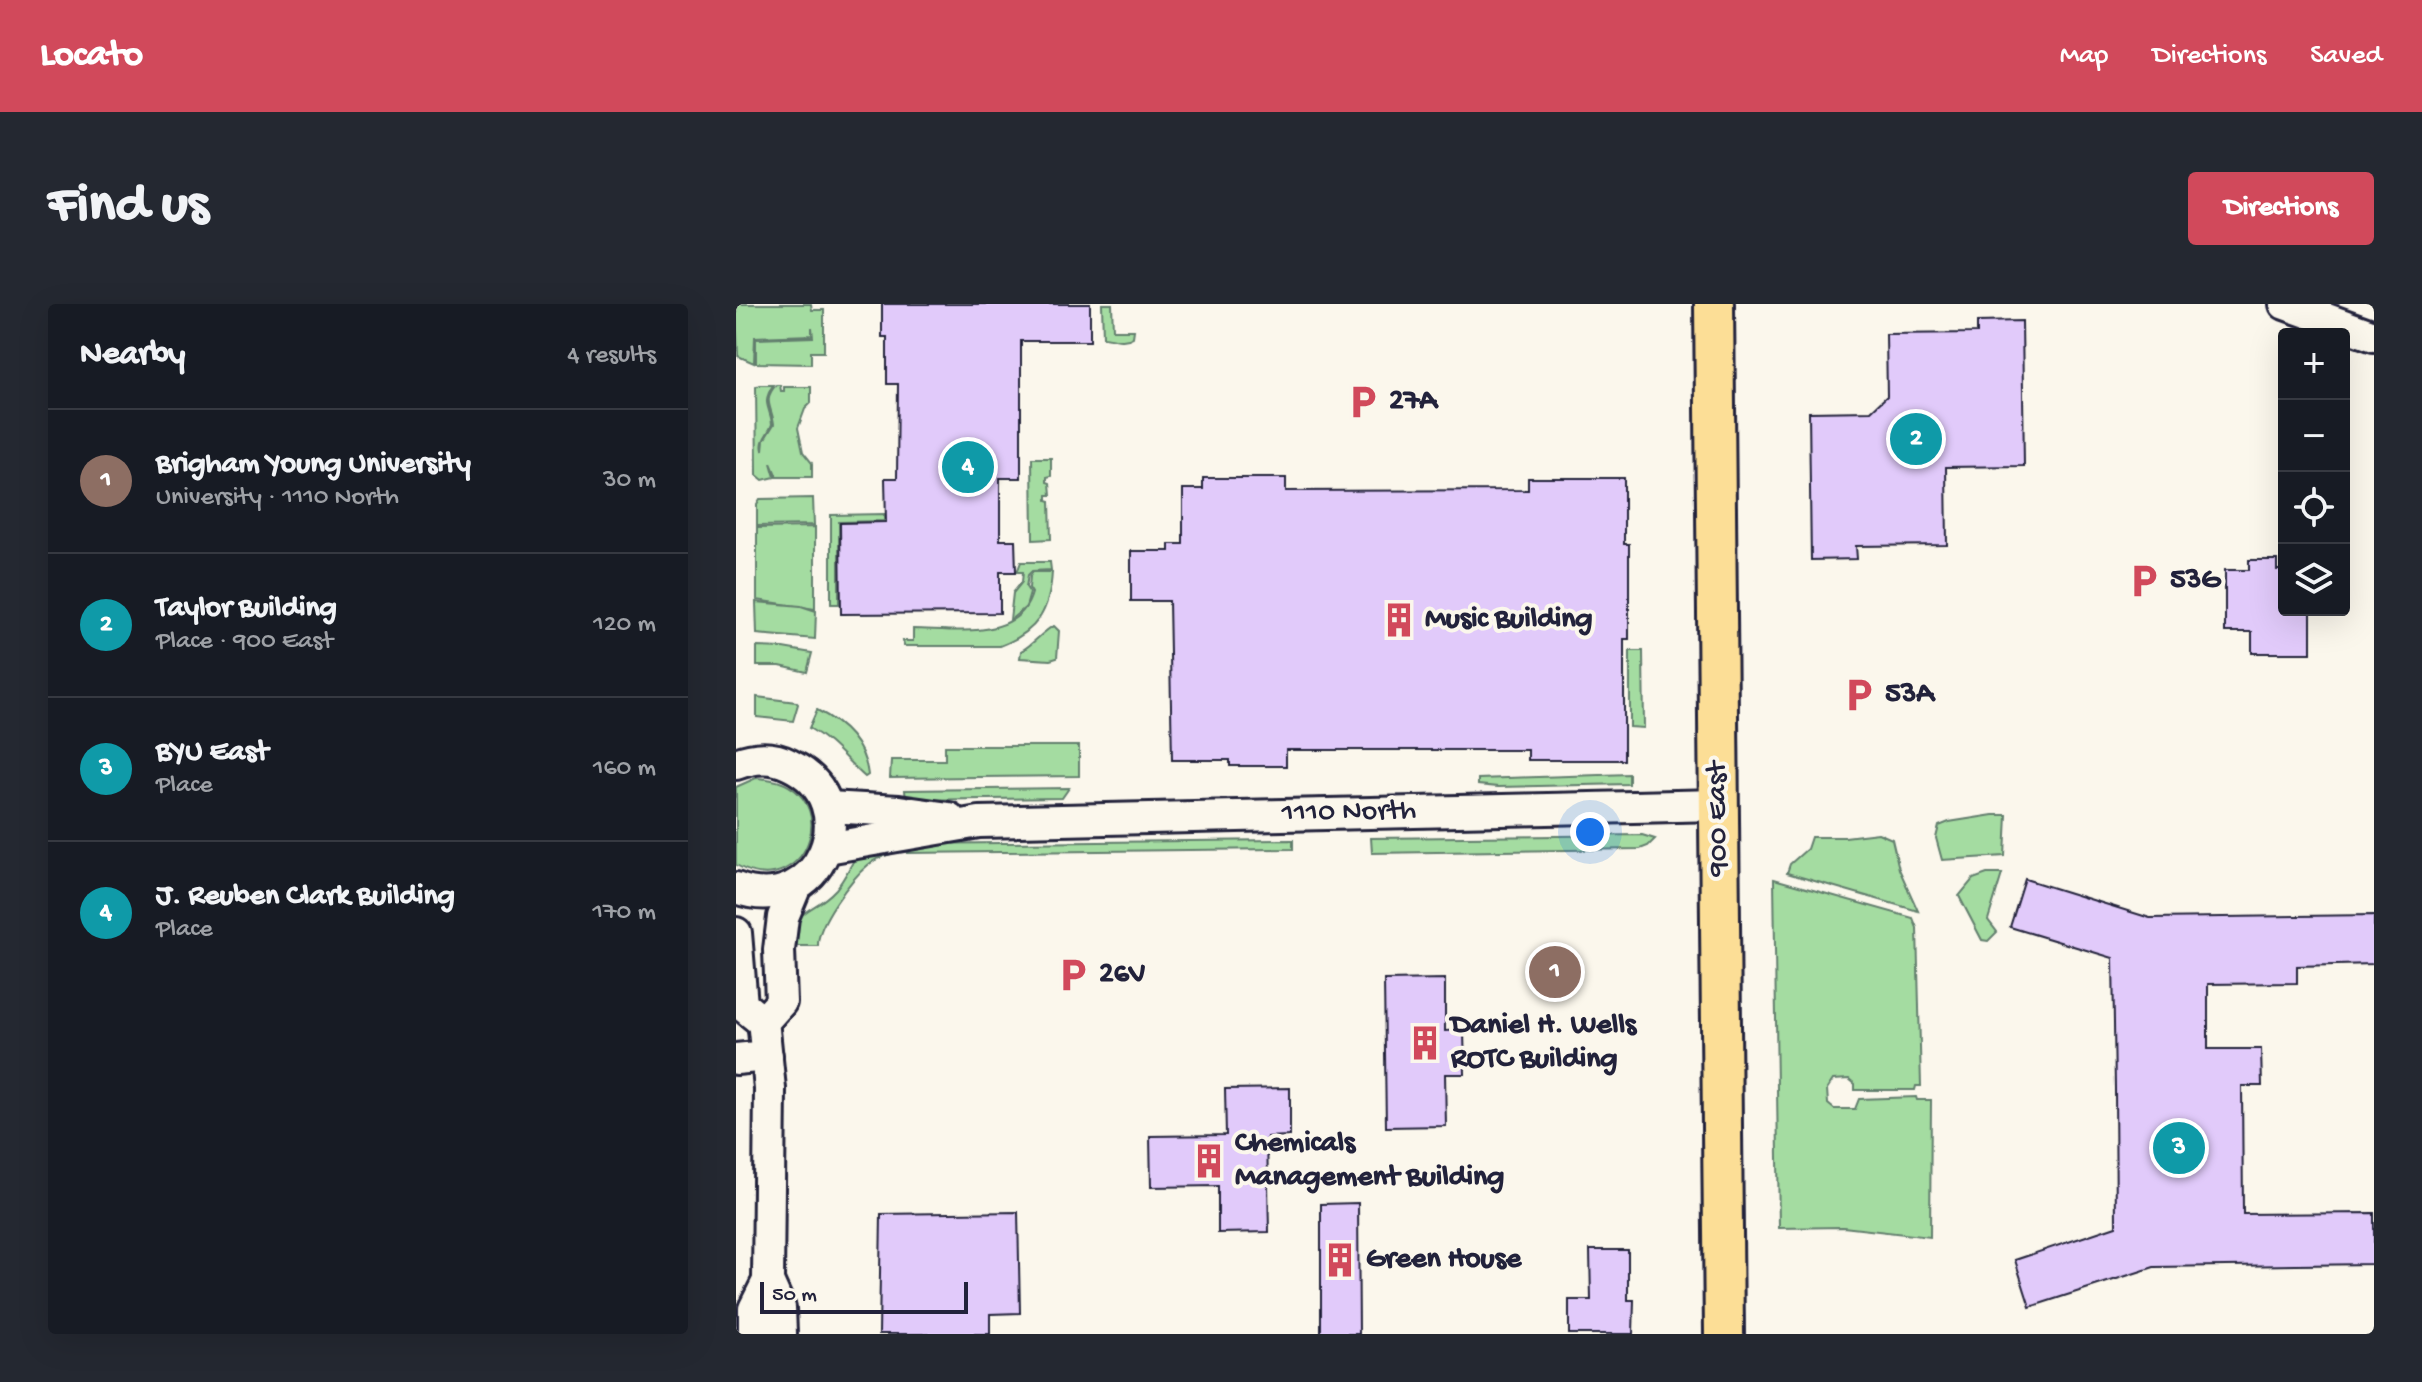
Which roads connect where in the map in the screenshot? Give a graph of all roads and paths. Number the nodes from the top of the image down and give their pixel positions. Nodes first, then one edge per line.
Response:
1 (1714, 304) edge
2 (2285, 304) edge
3 (2374, 336) edge
4 (736, 764) edge
5 (1719, 805) junction
6 (828, 807) junction
7 (979, 822) junction
8 (827, 848) junction
9 (736, 888) edge
10 (795, 888) junction
11 (736, 933) edge
12 (763, 1022) junction
13 (767, 1056) junction
14 (736, 1059) edge
15 (768, 1281) junction
16 (754, 1334) edge
17 (781, 1334) edge
18 (1724, 1334) edge

1 - 5 main road, 900 East
2 - 3 street
4 - 6 street
5 - 7 street, 1110 North
5 - 18 main road, 900 East
6 - 7 street
6 - 8 street
7 - 8 street
8 - 10 street
9 - 10 street
10 - 12 street
11 - 12 street
12 - 13 street
13 - 14 street
13 - 15 street
15 - 16 street
15 - 17 street

